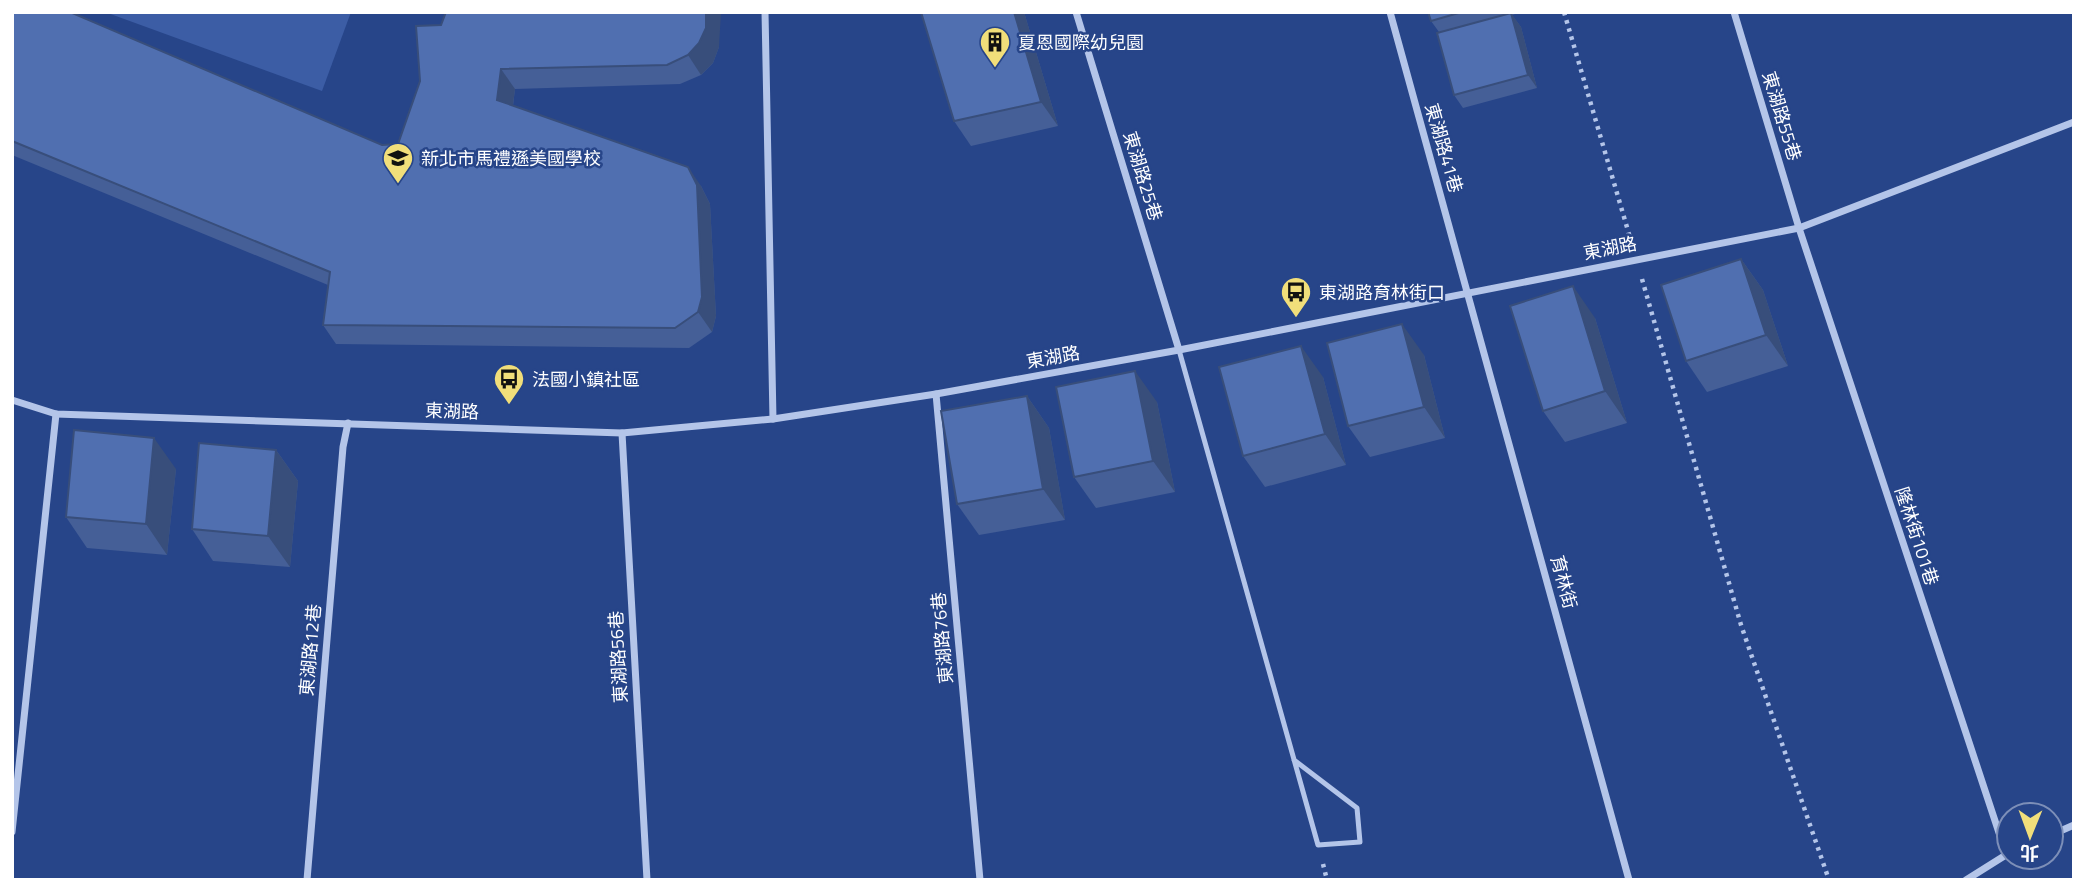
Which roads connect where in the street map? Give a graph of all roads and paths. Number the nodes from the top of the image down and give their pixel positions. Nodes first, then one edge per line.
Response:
1 (765, 12) edge
2 (1076, 12) edge
3 (1390, 12) edge
4 (1564, 12) edge
5 (1734, 12) edge
6 (2074, 122) edge
7 (1799, 228) junction
8 (1636, 259) junction
9 (1468, 292) junction
10 (1179, 350) junction
11 (936, 394) junction
12 (12, 400) edge
13 (57, 414) junction
14 (773, 419) junction
15 (348, 423) junction
16 (621, 433) junction
17 (1294, 760) junction
18 (1995, 817) edge
19 (12, 832) edge
20 (1995, 861) edge
21 (307, 880) edge
22 (647, 880) edge
23 (980, 880) edge
24 (1629, 880) edge
25 (1829, 880) edge
26 (1966, 880) edge

1 - 14 street
2 - 10 street, 東湖路25巷
3 - 9 street, 東湖路41巷
4 - 8 path
5 - 7 street, 東湖路55巷
6 - 7 street, 東湖路
7 - 8 street, 東湖路
7 - 18 street, 隆林街101巷
8 - 9 street, 東湖路
8 - 25 path
9 - 10 street, 東湖路
9 - 24 street, 育林街
10 - 11 street, 東湖路
10 - 17 lane
11 - 14 street, 東湖路
11 - 23 street, 東湖路76巷
12 - 13 street, 東湖路
13 - 15 street, 東湖路
13 - 19 street
14 - 16 street, 東湖路
15 - 16 street, 東湖路
15 - 21 street, 東湖路12巷
16 - 22 street, 東湖路56巷
17 - 17 lane
20 - 26 street

